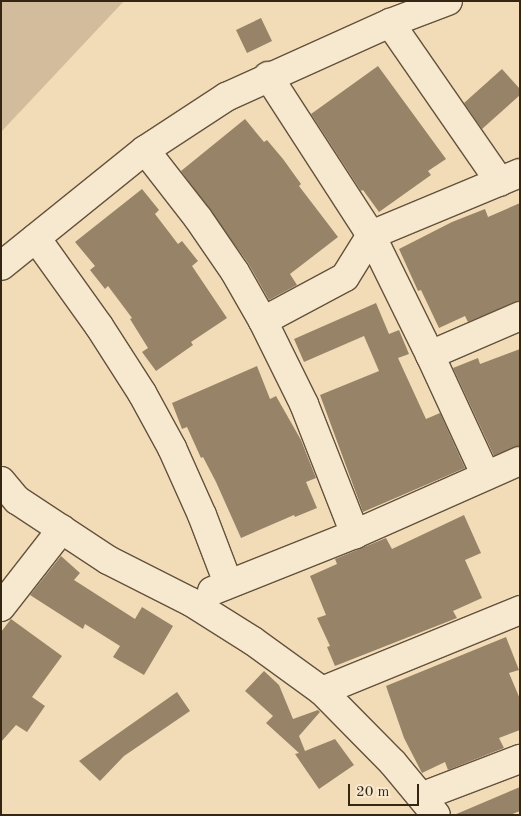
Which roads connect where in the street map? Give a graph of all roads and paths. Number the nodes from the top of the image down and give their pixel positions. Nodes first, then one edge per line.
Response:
1 (448, 1) edge
2 (390, 23) junction
3 (268, 76) junction
4 (145, 150) junction
5 (510, 178) edge
6 (371, 235) junction
7 (36, 238) junction
8 (1, 266) edge
9 (520, 316) edge
10 (263, 321) junction
11 (430, 355) junction
12 (520, 461) edge
13 (486, 476) junction
14 (1, 481) edge
15 (62, 529) junction
16 (355, 534) junction
17 (228, 583) junction
18 (191, 602) junction
19 (1, 607) edge
20 (520, 610) edge
21 (322, 691) junction
22 (520, 759) edge
23 (430, 806) edge

1 - 2 street
2 - 3 street
2 - 5 street
3 - 4 street
3 - 6 street
4 - 7 street
4 - 10 street
5 - 6 street
6 - 10 street
6 - 11 street
7 - 8 street
7 - 17 street
9 - 11 street
10 - 16 street
11 - 13 street
12 - 13 street
13 - 16 street
14 - 15 street
15 - 18 street
15 - 19 street
16 - 17 street
17 - 18 street
18 - 21 street
20 - 21 street
21 - 23 street
22 - 23 street

